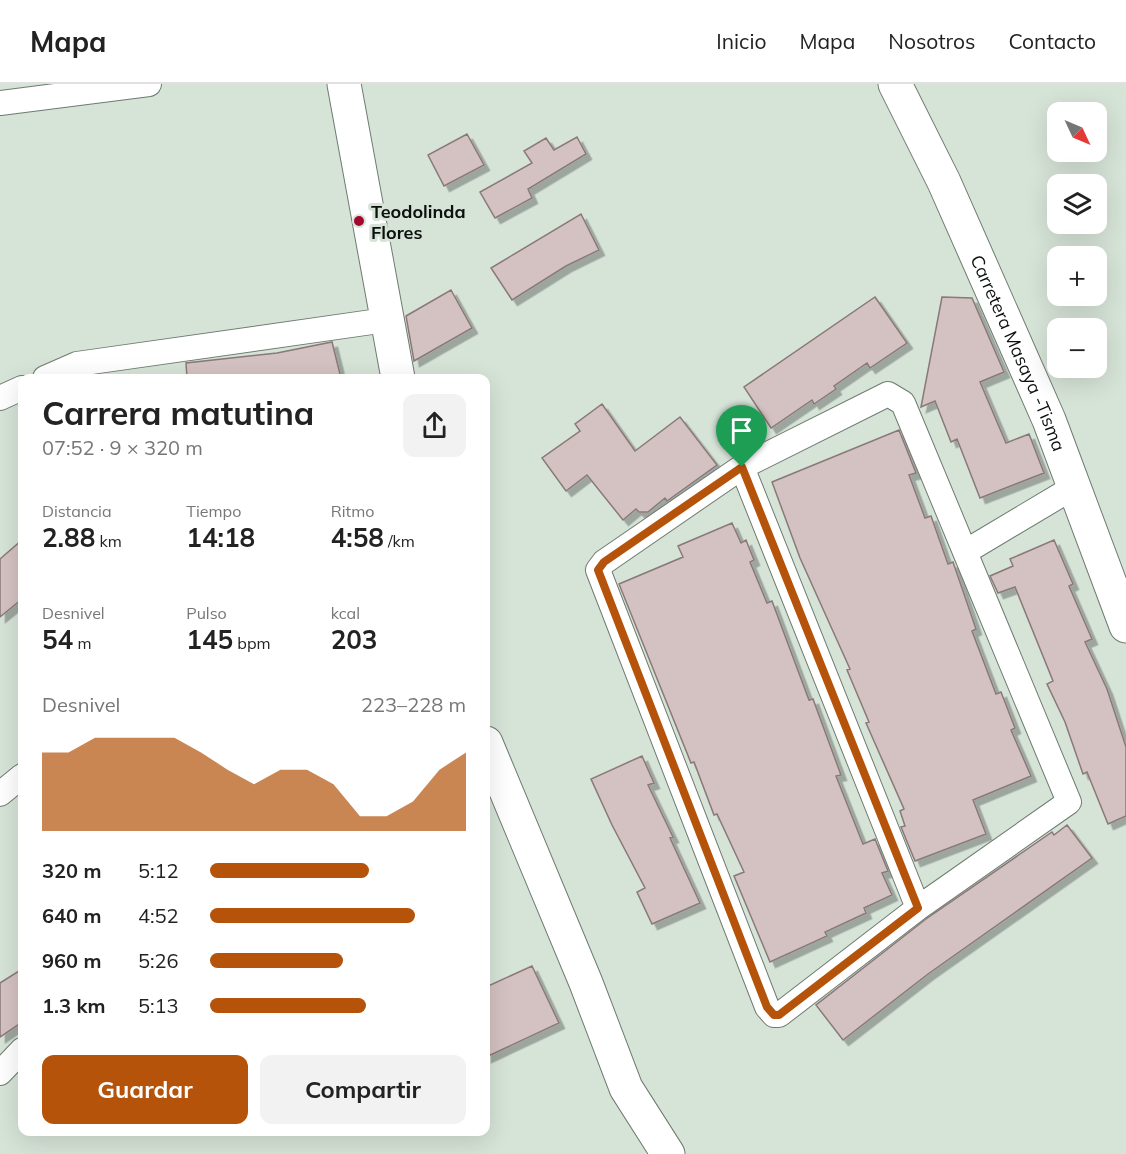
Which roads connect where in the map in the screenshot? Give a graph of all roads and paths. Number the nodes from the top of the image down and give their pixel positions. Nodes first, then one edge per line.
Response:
1 (149, 84) edge
2 (344, 84) edge
3 (895, 84) edge
4 (80, 88) edge
5 (0, 103) edge
6 (386, 320) junction
7 (54, 374) edge
8 (397, 374) edge
9 (742, 467) junction
10 (1074, 487) junction
11 (965, 552) junction
12 (1126, 626) edge
13 (490, 753) edge
14 (18, 779) edge
15 (0, 794) edge
16 (918, 908) junction
17 (18, 1054) edge
18 (0, 1073) edge
19 (668, 1154) edge

1 - 4 street
2 - 6 street
3 - 10 street, Carretera Masaya -Tisma
4 - 5 street
6 - 7 street
6 - 8 street
9 - 11 street
9 - 16 street
9 - 16 street
10 - 11 street
10 - 12 street, Carretera Masaya -Tisma
11 - 16 street
13 - 19 street
14 - 15 street
17 - 18 street

